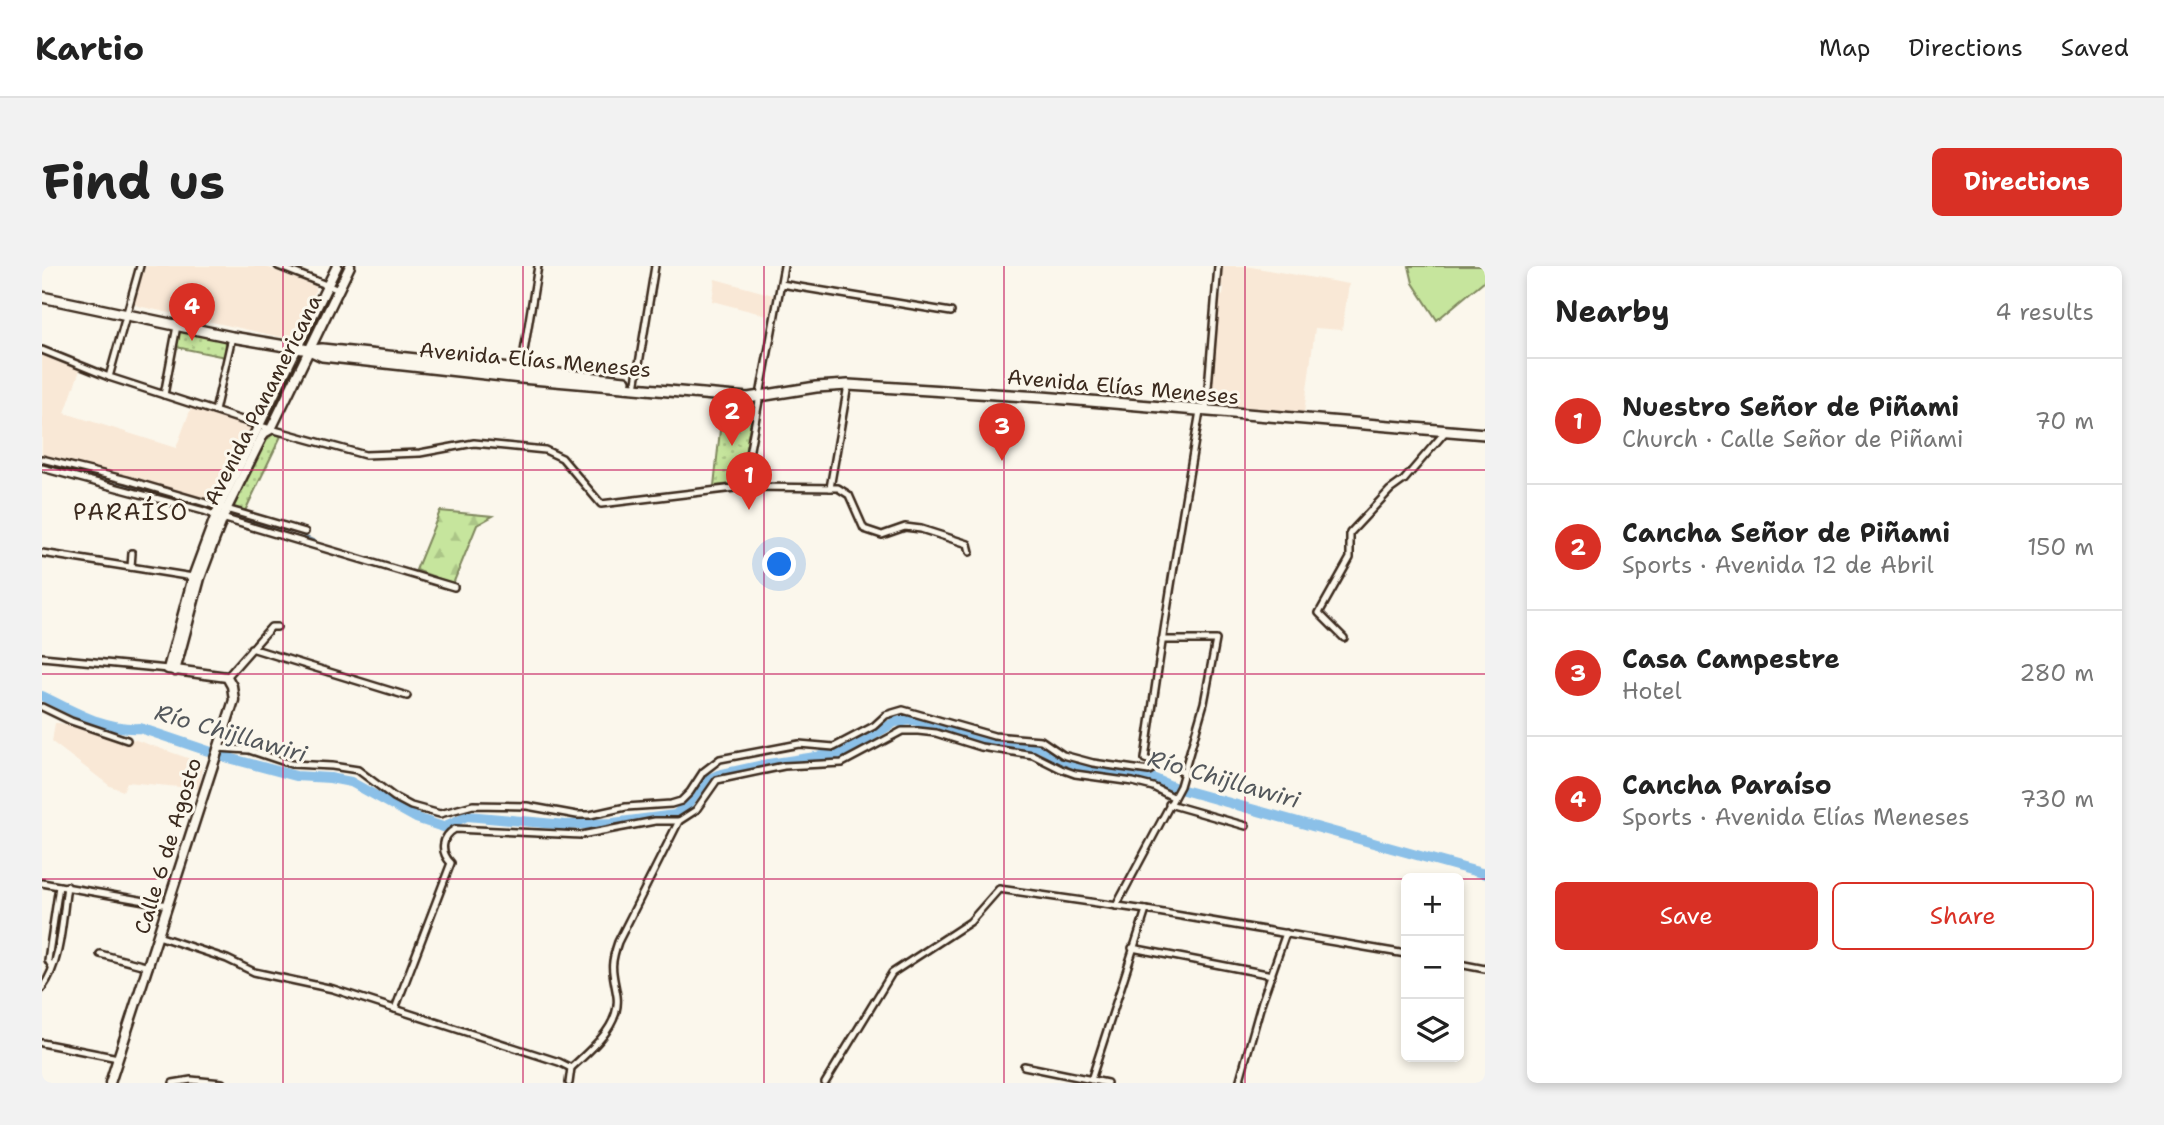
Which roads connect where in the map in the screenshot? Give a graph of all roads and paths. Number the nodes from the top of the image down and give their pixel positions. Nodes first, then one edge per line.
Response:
1 (140, 266) edge
2 (278, 266) edge
3 (334, 266) edge
4 (350, 266) edge
5 (538, 266) edge
6 (656, 266) edge
7 (784, 266) edge
8 (1218, 266) edge
9 (781, 284) junction
10 (327, 285) junction
11 (339, 290) junction
12 (42, 297) edge
13 (951, 312) dead end
14 (127, 314) junction
15 (177, 326) junction
16 (232, 337) junction
17 (297, 349) junction
18 (42, 350) edge
19 (309, 351) junction
20 (521, 374) junction
21 (108, 377) junction
22 (635, 385) junction
23 (849, 385) junction
24 (164, 395) junction
25 (759, 396) junction
26 (215, 411) junction
27 (1203, 412) junction
28 (260, 426) junction
29 (271, 429) junction
30 (1446, 431) junction
31 (1485, 434) edge
32 (42, 460) edge
33 (42, 468) edge
34 (743, 487) junction
35 (830, 488) junction
36 (221, 513) junction
37 (305, 532) dead end
38 (970, 552) dead end
39 (42, 553) edge
40 (132, 553) dead end
41 (131, 567) junction
42 (196, 578) junction
43 (454, 587) dead end
44 (277, 627) dead end
45 (1344, 638) dead end
46 (1162, 640) junction
47 (251, 648) junction
48 (42, 657) edge
49 (172, 670) junction
50 (227, 677) junction
51 (407, 696) dead end
52 (42, 707) edge
53 (128, 740) dead end
54 (216, 752) junction
55 (1160, 764) junction
56 (1183, 771) junction
57 (1174, 795) junction
58 (1169, 804) junction
59 (679, 821) junction
60 (1246, 826) dead end
61 (42, 883) edge
62 (59, 886) junction
63 (67, 886) junction
64 (167, 905) junction
65 (1116, 906) junction
66 (1146, 910) junction
67 (1286, 933) junction
68 (158, 936) junction
69 (1132, 948) junction
70 (1401, 953) edge
71 (100, 954) dead end
72 (42, 965) edge
73 (1464, 965) edge
74 (52, 967) junction
75 (149, 967) junction
76 (1485, 969) edge
77 (1272, 975) junction
78 (42, 988) edge
79 (395, 1009) junction
80 (42, 1043) edge
81 (118, 1058) junction
82 (1024, 1066) dead end
83 (571, 1068) junction
84 (1091, 1080) junction
85 (110, 1083) edge
86 (173, 1083) edge
87 (222, 1083) edge
88 (569, 1083) edge
89 (825, 1083) edge
90 (1107, 1083) edge
91 (1239, 1083) edge

1 - 14 street
2 - 10 street
3 - 10 main road, Avenida Panamericana
4 - 11 main road, Avenida Panamericana
5 - 20 street
6 - 22 street
7 - 9 street
8 - 27 street
9 - 13 street
9 - 25 street
10 - 11 street
10 - 17 main road, Avenida Panamericana
11 - 19 main road, Avenida Panamericana
12 - 14 main road, Avenida Elías Meneses
14 - 15 main road, Avenida Elías Meneses
14 - 21 street
15 - 16 main road, Avenida Elías Meneses
15 - 24 street
16 - 17 main road, Avenida Elías Meneses
16 - 26 street
17 - 19 main road, Avenida Elías Meneses
17 - 28 main road, Avenida Panamericana
18 - 21 street
19 - 20 main road, Avenida Elías Meneses
19 - 29 main road, Avenida Panamericana
20 - 22 main road, Avenida Elías Meneses
21 - 24 street
22 - 25 main road, Avenida Elías Meneses
23 - 25 main road, Avenida Elías Meneses
23 - 27 main road, Avenida Elías Meneses
23 - 35 street
24 - 26 street
25 - 34 street
26 - 28 street
27 - 30 main road, Avenida Elías Meneses
27 - 46 street
28 - 29 street
28 - 36 main road, Avenida Panamericana
29 - 34 street
29 - 36 main road, Avenida Panamericana
30 - 31 main road, Avenida Elías Meneses
30 - 45 street
32 - 36 street
33 - 36 street
34 - 35 street
35 - 38 street
36 - 37 street
36 - 42 main road, Avenida Panamericana
36 - 43 street
39 - 41 street
40 - 41 street
41 - 42 street
42 - 49 main road, Avenida Panamericana
44 - 47 street
46 - 55 street
46 - 56 street
47 - 50 street
47 - 51 street
48 - 49 street
49 - 50 main road
50 - 54 main road, Calle 6 de Agosto
52 - 53 street
54 - 55 street
54 - 64 main road, Calle 6 de Agosto
55 - 56 street
56 - 57 street
57 - 58 street
57 - 59 street
58 - 60 street
58 - 65 street
59 - 79 street
59 - 83 street
61 - 62 street
62 - 63 street
62 - 74 street
63 - 64 street
63 - 74 street
64 - 68 main road, Calle 6 de Agosto
65 - 66 street
65 - 89 street
66 - 67 street
66 - 69 street
67 - 70 street
67 - 77 street
68 - 75 main road, Calle 6 de Agosto
68 - 79 street
69 - 77 street
69 - 84 street
71 - 75 street
72 - 74 street
73 - 76 street
74 - 78 street
75 - 81 main road, Calle 6 de Agosto
77 - 91 street
79 - 83 street
80 - 81 street
81 - 85 main road, Calle 6 de Agosto
82 - 84 street
83 - 88 street
84 - 90 street
86 - 87 street

